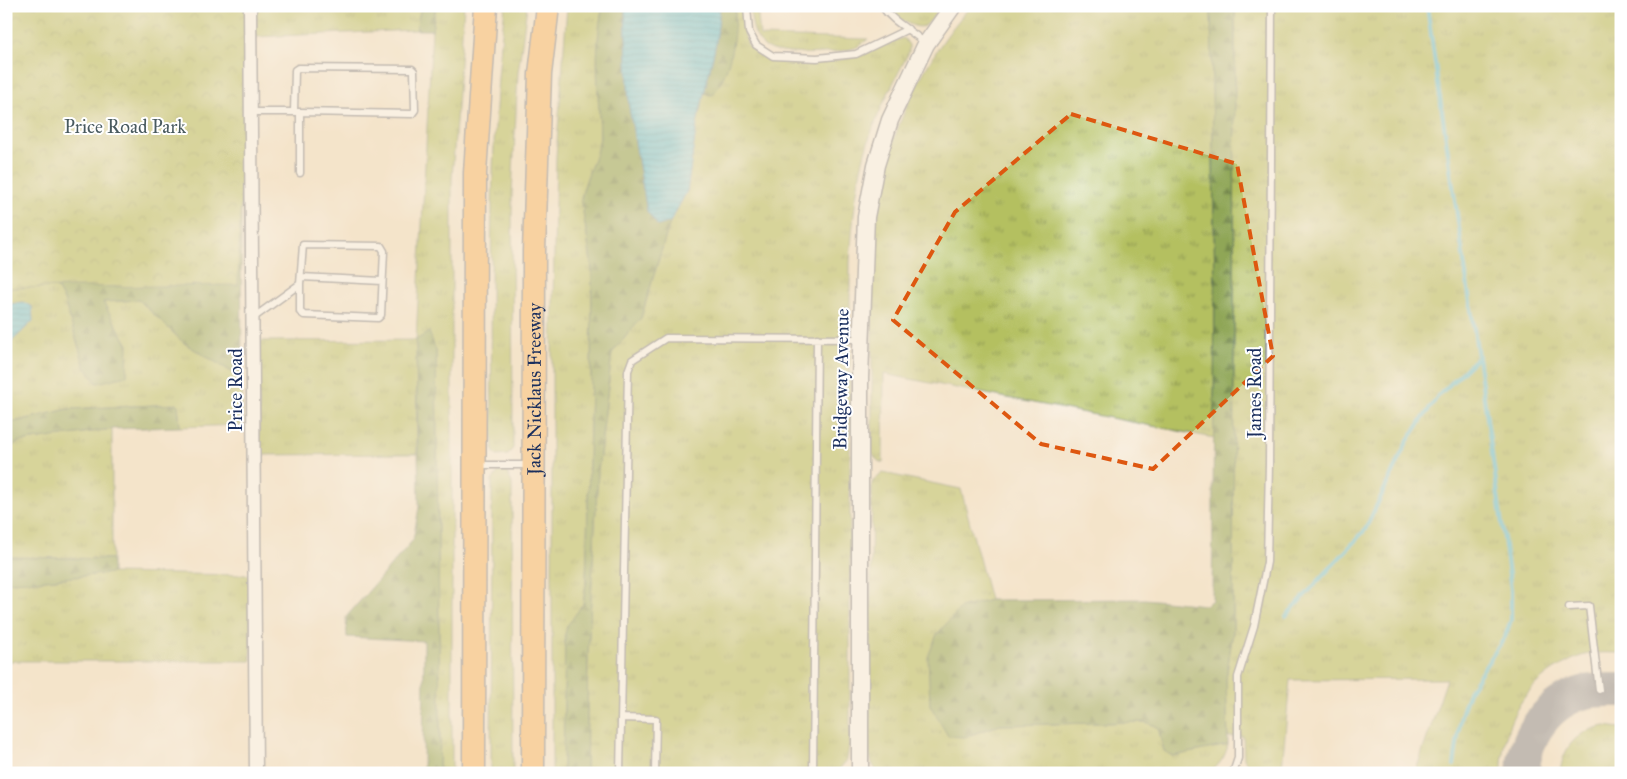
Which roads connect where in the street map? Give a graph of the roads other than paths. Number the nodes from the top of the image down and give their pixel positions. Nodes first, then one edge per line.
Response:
1 (250, 6) edge
2 (486, 6) edge
3 (548, 6) edge
4 (747, 6) edge
5 (882, 6) edge
6 (953, 6) edge
7 (1272, 6) edge
8 (908, 29) junction
9 (926, 44) junction
10 (250, 112) junction
11 (297, 112) junction
12 (300, 174) dead end
13 (300, 281) junction
14 (382, 281) junction
15 (253, 318) junction
16 (816, 338) junction
17 (862, 339) junction
18 (474, 465) junction
19 (534, 466) junction
20 (1569, 607) dead end
21 (1599, 690) dead end
22 (621, 718) junction
23 (256, 773) edge
24 (474, 773) edge
25 (533, 773) edge
26 (620, 773) edge
27 (655, 773) edge
28 (813, 773) edge
29 (860, 773) edge
30 (1230, 773) edge

1 - 10 street, Price Road
2 - 18 highway
3 - 19 highway, Jack Nicklaus Freeway
4 - 8 lane
5 - 8 lane
6 - 9 street, Bridgeway Avenue
7 - 30 lane, James Road
8 - 9 lane
9 - 17 street, Bridgeway Avenue
10 - 11 lane
10 - 15 street, Price Road
11 - 11 lane
11 - 12 lane
13 - 14 lane
13 - 14 lane
13 - 14 lane
13 - 15 lane
15 - 23 street, Price Road
16 - 17 lane
16 - 22 lane
16 - 28 lane
17 - 29 street, Bridgeway Avenue
18 - 19 lane
18 - 24 highway
19 - 25 highway, Jack Nicklaus Freeway
20 - 21 lane
22 - 26 lane
22 - 27 lane

